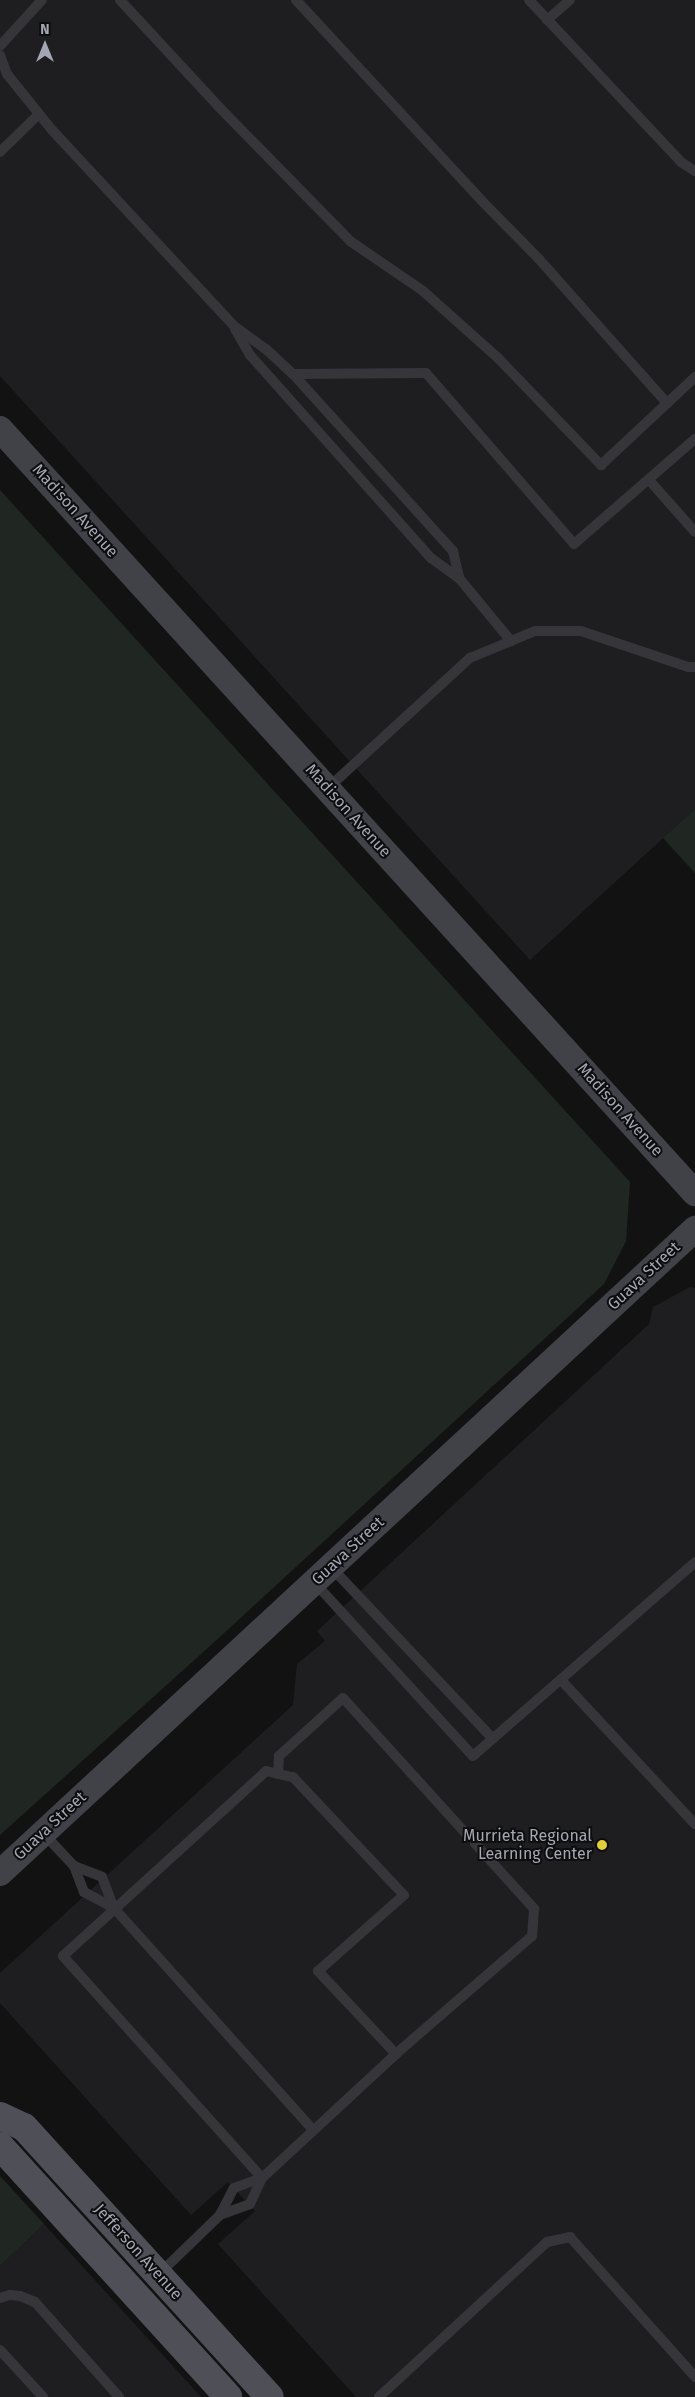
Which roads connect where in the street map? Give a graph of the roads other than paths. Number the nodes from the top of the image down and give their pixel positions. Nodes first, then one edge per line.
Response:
1 (42, 0) edge
2 (120, 0) edge
3 (296, 0) edge
4 (528, 0) edge
5 (570, 0) edge
6 (547, 20) junction
7 (0, 46) edge
8 (0, 55) edge
9 (39, 114) junction
10 (0, 152) edge
11 (695, 171) edge
12 (234, 326) junction
13 (293, 374) junction
14 (695, 377) edge
15 (667, 403) junction
16 (0, 429) edge
17 (695, 439) edge
18 (649, 480) junction
19 (695, 532) edge
20 (459, 578) junction
21 (511, 641) junction
22 (695, 667) edge
23 (327, 789) junction
24 (695, 1193) edge
25 (695, 1229) edge
26 (695, 1562) edge
27 (323, 1574) junction
28 (561, 1680) junction
29 (493, 1739) junction
30 (278, 1774) junction
31 (695, 1824) edge
32 (43, 1833) junction
33 (74, 1866) junction
34 (0, 1873) edge
35 (114, 1908) junction
36 (396, 2054) junction
37 (0, 2116) edge
38 (314, 2130) junction
39 (0, 2146) edge
40 (262, 2178) junction
41 (220, 2215) junction
42 (159, 2275) junction
43 (0, 2298) edge
44 (0, 2350) edge
45 (695, 2377) edge
46 (43, 2397) edge
47 (119, 2397) edge
48 (228, 2397) edge
49 (270, 2397) edge
50 (379, 2397) edge

1 - 7 lane
2 - 15 lane
3 - 15 lane
4 - 6 lane
5 - 6 lane
6 - 11 lane
8 - 9 lane
9 - 10 lane
9 - 12 lane
12 - 13 lane
12 - 20 lane
13 - 18 lane
13 - 20 lane
14 - 15 lane
16 - 23 street, Madison Avenue
17 - 18 lane
18 - 19 lane
20 - 21 lane
21 - 22 lane
21 - 23 lane
23 - 24 street, Madison Avenue
25 - 27 street, Guava Street
26 - 28 lane
27 - 29 lane
27 - 29 lane
27 - 32 street, Guava Street
28 - 29 lane
28 - 31 lane
30 - 35 lane
30 - 36 lane
30 - 36 lane
32 - 33 lane
32 - 34 street, Guava Street
33 - 35 lane
33 - 35 lane
35 - 38 lane
35 - 40 lane
36 - 38 lane
37 - 42 main road, Jefferson Avenue
38 - 40 lane
39 - 48 main road, Jefferson Avenue
40 - 41 lane
40 - 41 lane
41 - 42 lane
42 - 49 main road, Jefferson Avenue
43 - 47 lane
44 - 46 lane
45 - 50 lane

